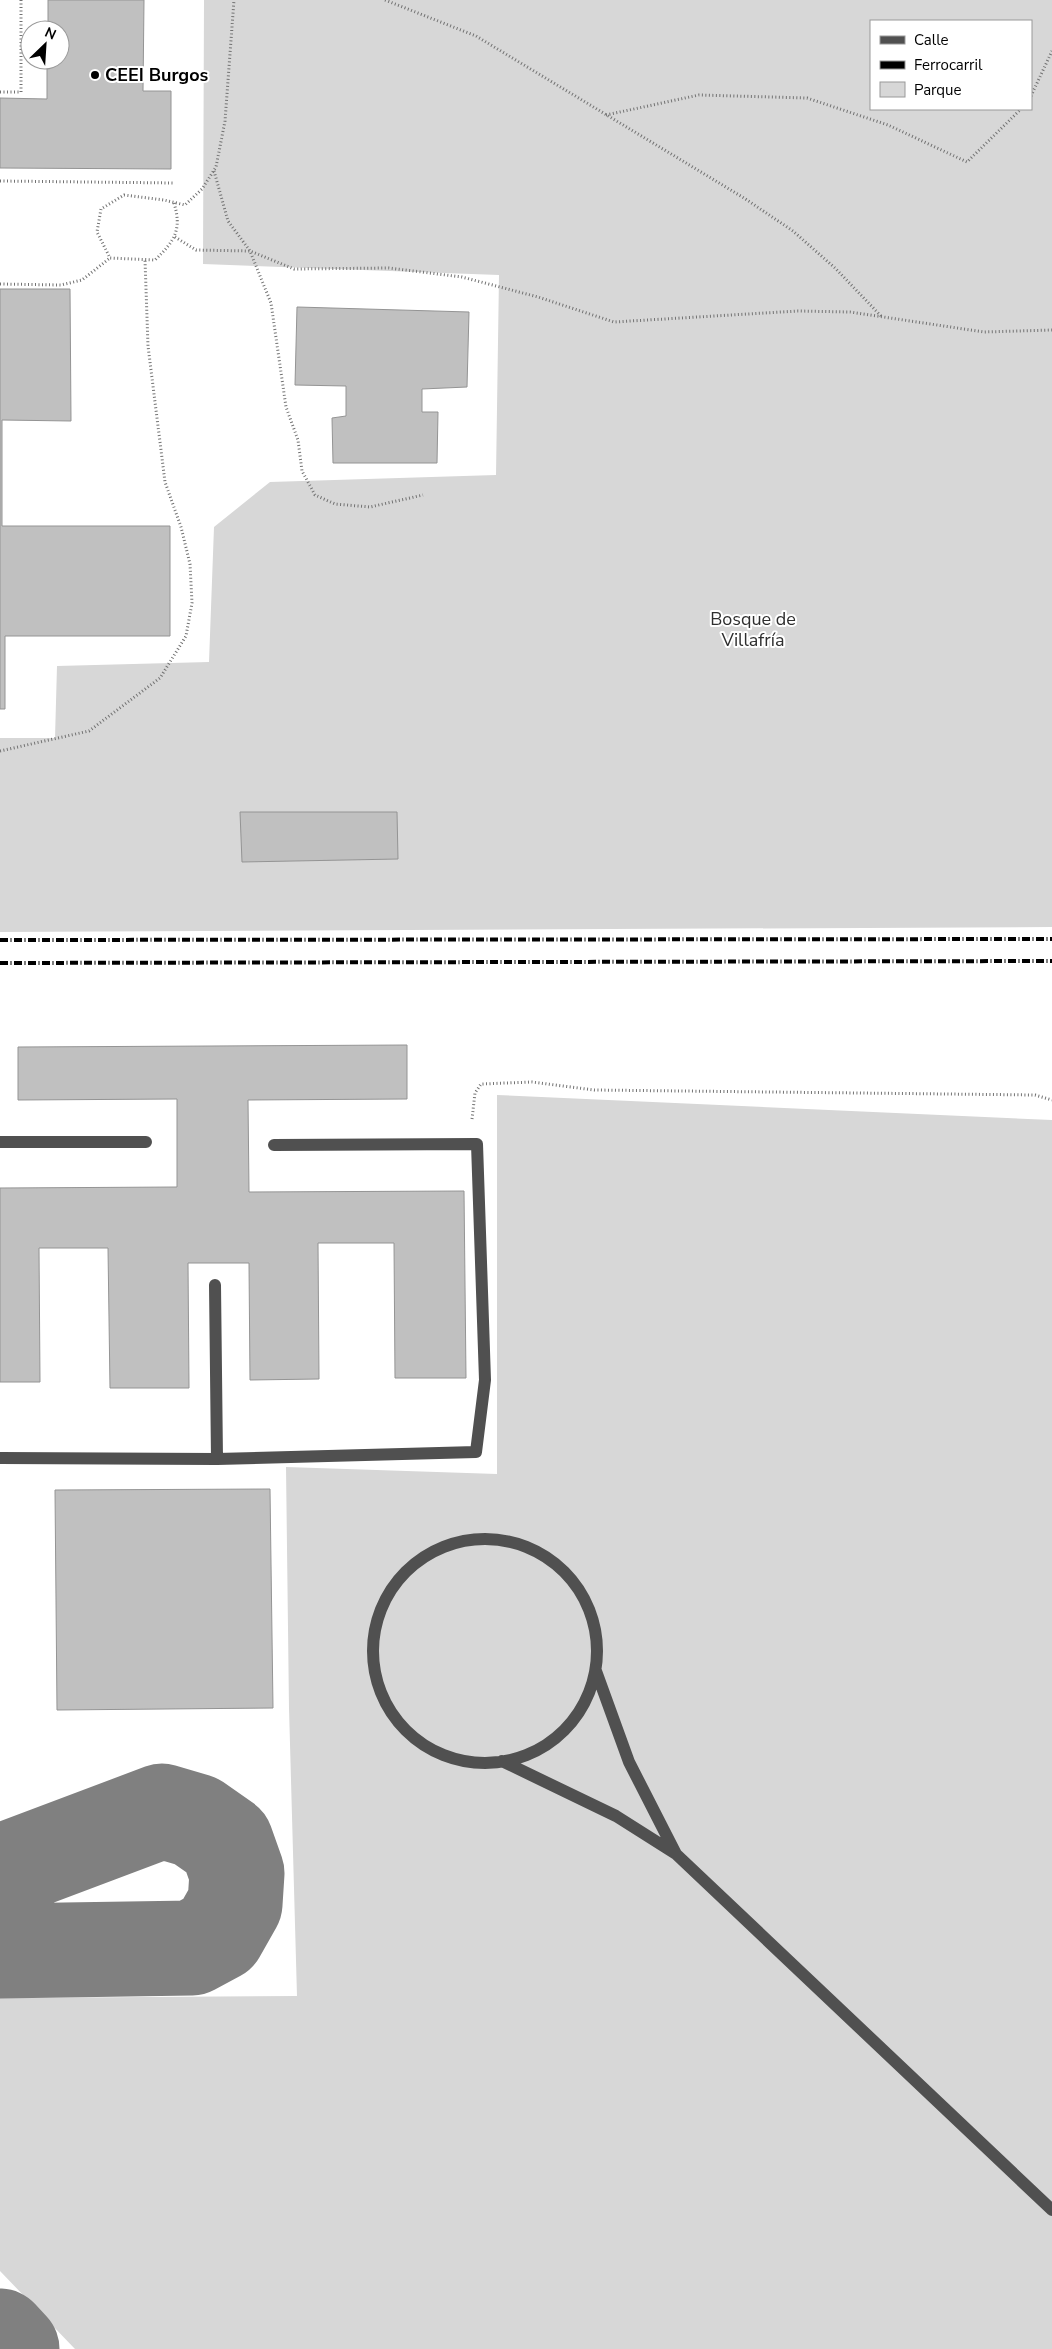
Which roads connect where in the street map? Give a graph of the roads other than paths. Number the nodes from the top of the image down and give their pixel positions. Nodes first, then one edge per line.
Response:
1 (0, 1142) edge
2 (146, 1142) dead end
3 (274, 1146) dead end
4 (214, 1285) dead end
5 (0, 1458) edge
6 (217, 1459) junction
7 (596, 1670) junction
8 (502, 1761) junction
9 (676, 1854) junction
10 (1052, 2210) edge

1 - 2 street
3 - 6 street
4 - 6 street
5 - 6 street
7 - 8 street
7 - 8 street
7 - 9 street
8 - 9 street
9 - 10 street

